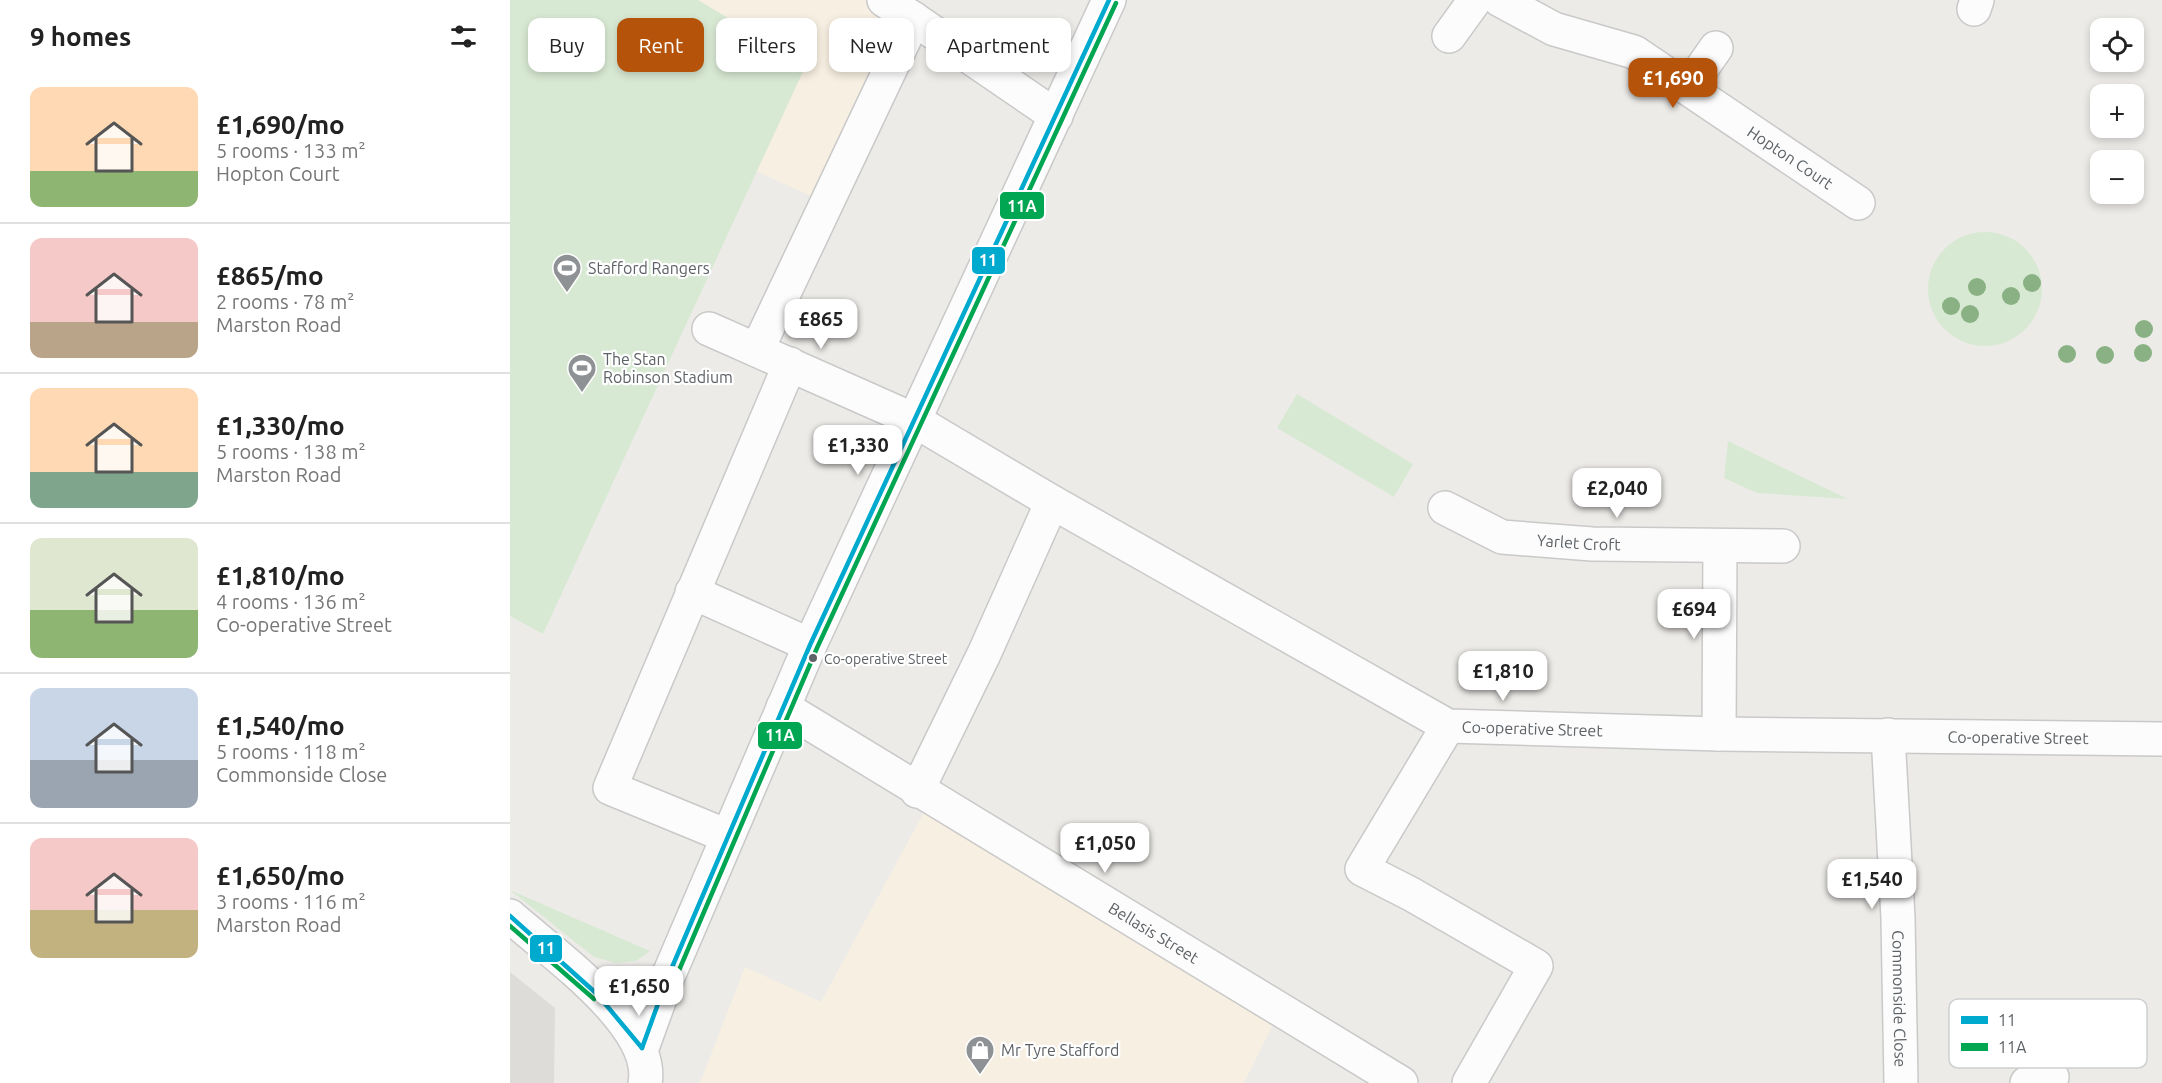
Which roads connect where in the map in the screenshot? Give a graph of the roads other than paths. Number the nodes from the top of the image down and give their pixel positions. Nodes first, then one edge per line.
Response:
1 (884, 0) edge
2 (1109, 0) edge
3 (1475, 0) edge
4 (1500, 0) edge
5 (912, 18) edge
6 (914, 19) edge
7 (1449, 36) dead end
8 (1716, 48) dead end
9 (889, 72) edge
10 (1688, 88) junction
11 (1056, 116) junction
12 (1858, 203) dead end
13 (709, 329) dead end
14 (757, 350) junction
15 (790, 364) junction
16 (912, 419) junction
17 (1052, 502) junction
18 (1445, 508) dead end
19 (1720, 546) junction
20 (1783, 546) dead end
21 (692, 592) junction
22 (810, 645) junction
23 (783, 707) junction
24 (1448, 726) junction
25 (1719, 734) junction
26 (1887, 735) junction
27 (2162, 739) edge
28 (917, 791) junction
29 (727, 837) junction
30 (510, 916) edge
31 (667, 979) junction
32 (599, 993) junction
33 (642, 1048) junction
34 (645, 1083) edge
35 (1401, 1083) edge
36 (1469, 1083) edge
37 (1901, 1083) edge

1 - 5 street
2 - 11 street
3 - 7 street
4 - 10 street, Hopton Court
6 - 11 street
8 - 10 street
9 - 14 street
10 - 12 street, Hopton Court
11 - 16 street
13 - 14 street, Co-operative Street
14 - 15 street, Co-operative Street
15 - 16 street, Co-operative Street
15 - 21 street
16 - 17 street, Co-operative Street
16 - 22 street
17 - 24 street, Co-operative Street
17 - 28 street
18 - 19 street, Yarlet Croft
19 - 20 street, Yarlet Croft
19 - 25 street
21 - 22 street
21 - 29 street
22 - 23 street
23 - 28 street, Bellasis Street
23 - 29 street
24 - 25 street, Co-operative Street
24 - 36 street
25 - 26 street, Co-operative Street
26 - 27 street, Co-operative Street
26 - 37 street, Commonside Close
28 - 35 street, Bellasis Street
29 - 31 street
30 - 32 street
31 - 32 street
31 - 33 street
32 - 33 street
33 - 34 street

